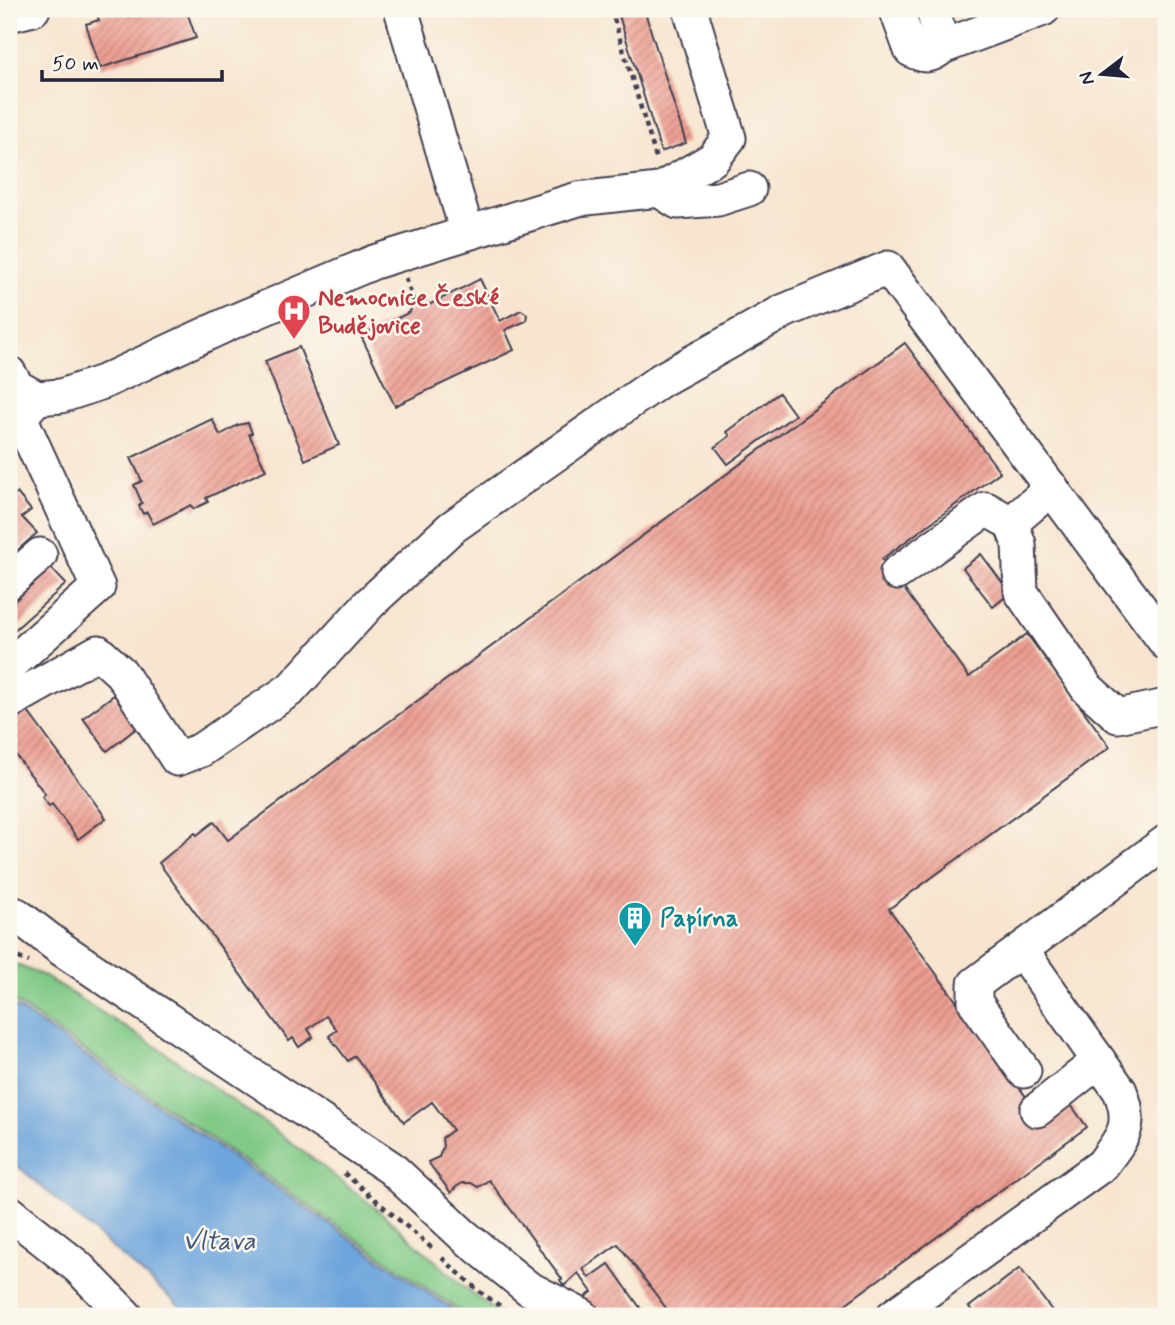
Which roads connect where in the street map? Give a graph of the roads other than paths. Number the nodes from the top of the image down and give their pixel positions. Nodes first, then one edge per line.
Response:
1 (33, 9) edge
2 (401, 9) edge
3 (690, 9) edge
4 (896, 9) edge
5 (933, 9) edge
6 (1043, 9) edge
7 (9, 15) edge
8 (942, 47) junction
9 (749, 189) dead end
10 (659, 190) junction
11 (467, 232) junction
12 (21, 386) edge
13 (1052, 488) junction
14 (1011, 523) junction
15 (40, 555) dead end
16 (897, 573) dead end
17 (9, 582) edge
18 (1166, 643) edge
19 (9, 666) edge
20 (9, 702) edge
21 (1166, 706) edge
22 (1166, 842) edge
23 (9, 912) edge
24 (1021, 950) junction
25 (1099, 1062) junction
26 (1024, 1071) dead end
27 (1037, 1110) dead end
28 (9, 1212) edge
29 (126, 1316) edge
30 (582, 1316) edge
31 (893, 1316) edge

1 - 7 lane
2 - 11 lane
3 - 10 lane
4 - 8 lane
5 - 8 lane
6 - 8 lane
9 - 10 lane
10 - 11 lane
11 - 12 lane
12 - 19 lane
13 - 14 lane
13 - 18 lane
13 - 20 lane
14 - 16 lane
14 - 21 lane
15 - 17 lane
22 - 24 lane
23 - 30 lane
24 - 25 lane
24 - 26 lane
25 - 27 lane
25 - 31 lane
28 - 29 lane

